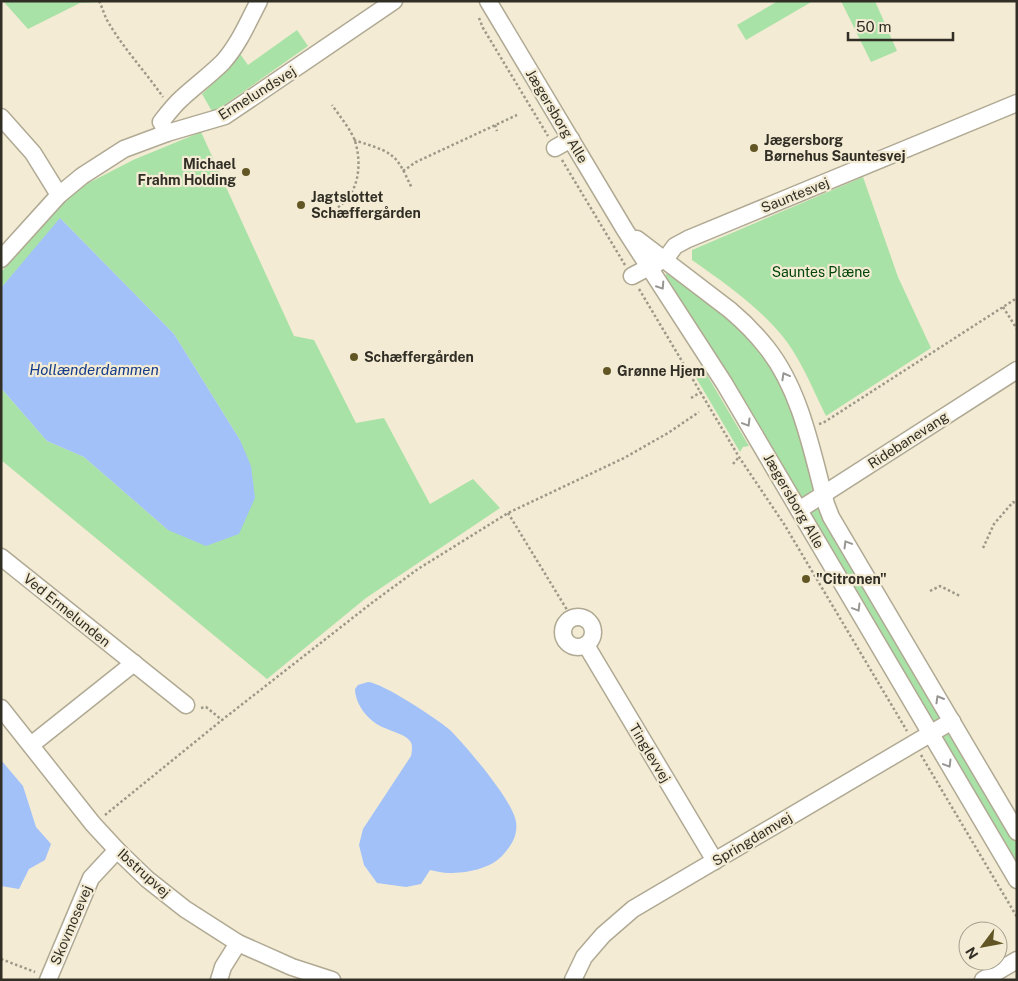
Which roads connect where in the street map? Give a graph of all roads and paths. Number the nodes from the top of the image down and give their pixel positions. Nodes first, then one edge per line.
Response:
1 (100, 1) edge
2 (259, 1) edge
3 (394, 1) edge
4 (488, 1) edge
5 (483, 28) dead end
6 (1017, 103) edge
7 (332, 105) dead end
8 (171, 108) junction
9 (517, 114) dead end
10 (1, 117) edge
11 (494, 125) junction
12 (497, 131) dead end
13 (167, 133) junction
14 (570, 139) junction
15 (354, 140) junction
16 (458, 142) junction
17 (461, 148) dead end
18 (555, 148) junction
19 (402, 171) junction
20 (412, 188) dead end
21 (59, 195) junction
22 (321, 218) dead end
23 (625, 230) junction
24 (1, 260) edge
25 (664, 261) junction
26 (649, 267) junction
27 (632, 276) junction
28 (1017, 298) edge
29 (1003, 307) junction
30 (1017, 329) edge
31 (1017, 370) edge
32 (701, 392) junction
33 (691, 398) dead end
34 (699, 412) dead end
35 (805, 427) junction
36 (739, 457) junction
37 (733, 464) dead end
38 (823, 494) junction
39 (1017, 504) edge
40 (798, 510) junction
41 (508, 513) junction
42 (983, 548) dead end
43 (1, 557) edge
44 (930, 591) dead end
45 (960, 596) dead end
46 (572, 618) joint
47 (134, 663) junction
48 (186, 705) joint
49 (1, 708) edge
50 (222, 720) junction
51 (952, 722) junction
52 (930, 734) junction
53 (914, 744) junction
54 (31, 745) junction
55 (93, 824) junction
56 (1017, 832) edge
57 (117, 850) junction
58 (715, 861) junction
59 (1017, 880) edge
60 (1017, 918) edge
61 (238, 943) junction
62 (1, 958) edge
63 (1017, 960) edge
64 (48, 979) edge
65 (219, 980) edge
66 (332, 980) edge
67 (573, 980) edge
68 (983, 980) edge

1 - 8 path
2 - 8 street
3 - 13 street, Ermelundsvej
4 - 14 street, Jægersborg Alle
5 - 18 path
6 - 25 street, Sauntesvej
7 - 15 path
8 - 13 street
9 - 11 path
10 - 21 street
11 - 12 path
11 - 16 path
13 - 21 street, Ermelundsvej
14 - 18 street
14 - 23 street, Jægersborg Alle
15 - 19 path
15 - 22 path
16 - 17 path
16 - 19 path
18 - 27 path
19 - 20 path
21 - 24 street, Ermelundsvej
23 - 25 street, Jægersborg Alle
23 - 26 street, Jægersborg Alle
25 - 26 street
35 -> 25 street, Jægersborg Alle
26 - 27 street
26 -> 40 street, Jægersborg Alle
27 - 32 path
28 - 29 path
29 - 30 path
29 - 35 path
31 - 38 street, Ridebanevang
32 - 33 path
32 - 36 path
34 - 41 path
35 - 38 street, Jægersborg Alle
36 - 37 path
36 - 53 path
38 - 40 street, Ridebanevang
51 -> 38 street, Jægersborg Alle
39 - 42 path
40 -> 52 street, Jægersborg Alle
41 - 46 path
41 - 50 path
43 - 47 street, Ved Ermelunden
44 - 45 path
46 - 58 street, Tinglevvej
47 - 48 street, Ved Ermelunden
47 - 54 street
48 - 50 path
49 - 54 street, Ibstrupvej
50 - 55 path
51 - 52 street, Springdamvej
51 - 56 street, Jægersborg Alle
52 - 53 street, Springdamvej
52 -> 59 street, Jægersborg Alle
53 - 58 street, Springdamvej
53 - 60 path
54 - 55 street, Ibstrupvej
55 - 57 street, Ibstrupvej
57 - 61 street, Ibstrupvej
57 - 64 street, Skovmosevej
58 - 67 street, Springdamvej
61 - 65 street
61 - 66 street, Ibstrupvej
62 - 64 path
63 - 68 street

